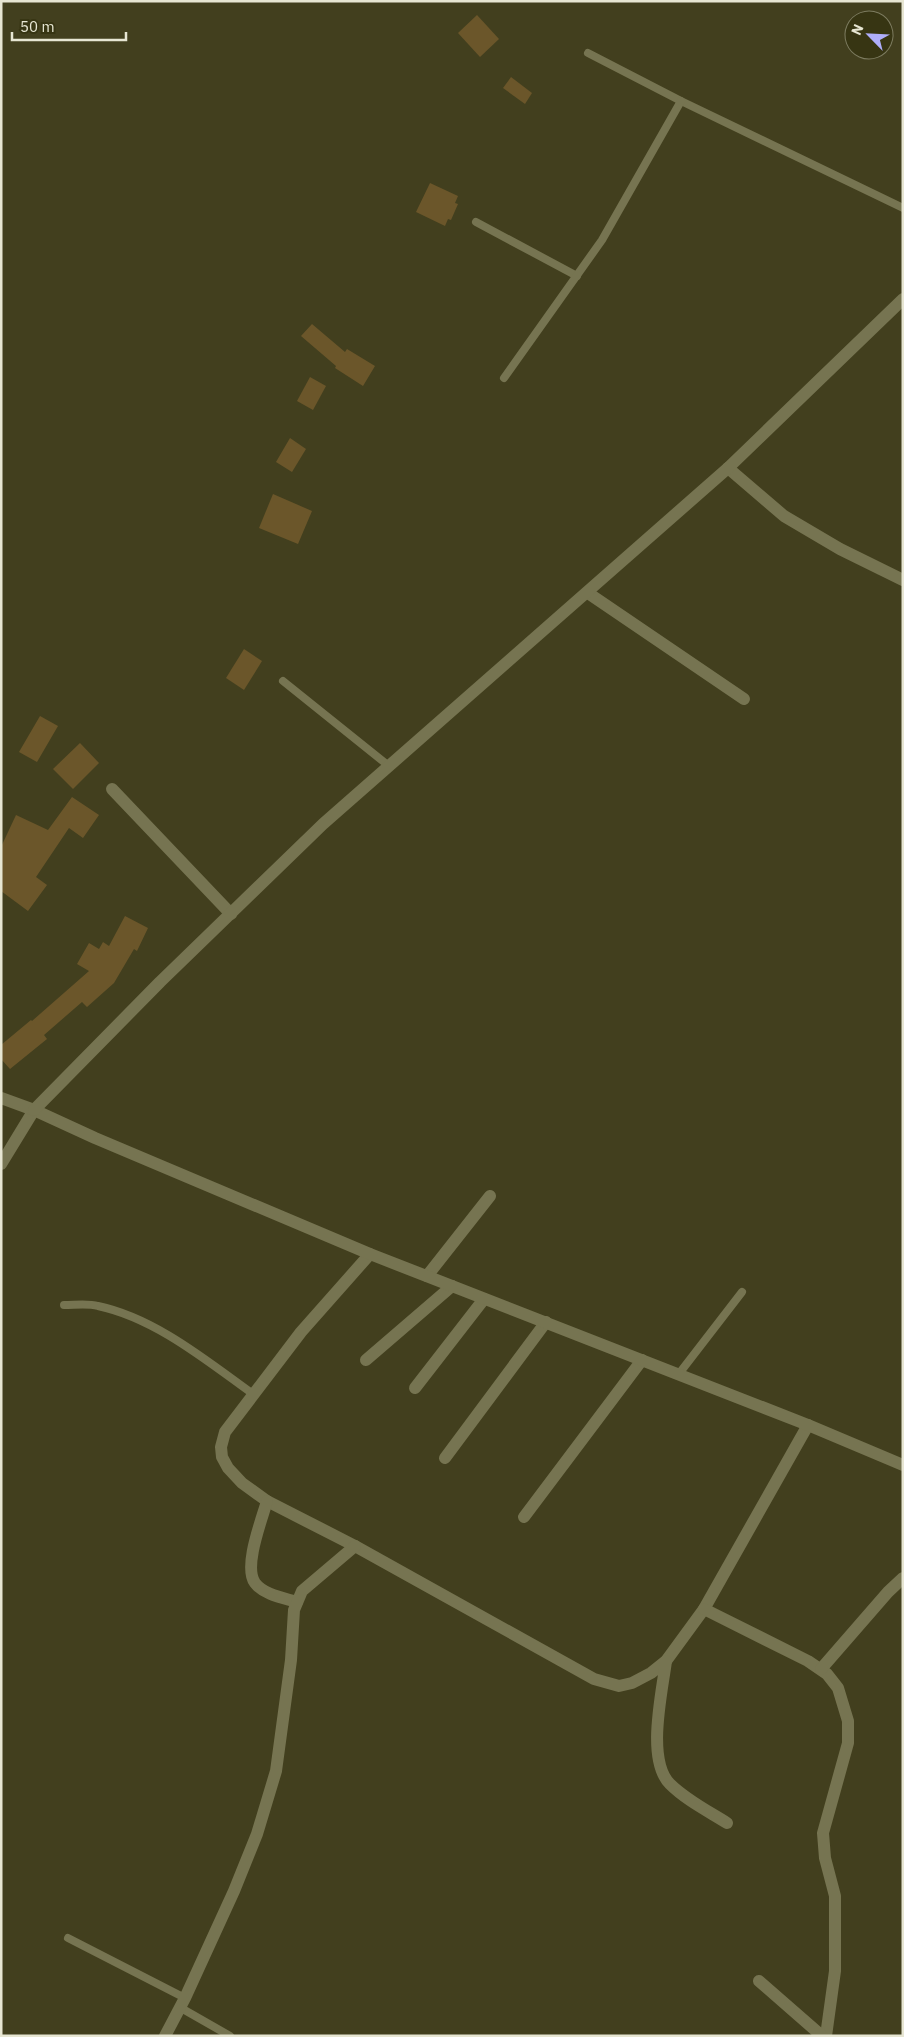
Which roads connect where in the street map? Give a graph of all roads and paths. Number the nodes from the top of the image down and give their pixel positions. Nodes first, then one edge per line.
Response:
1 (588, 53) dead end
2 (681, 101) junction
3 (903, 208) edge
4 (476, 222) dead end
5 (577, 276) junction
6 (903, 300) edge
7 (504, 378) dead end
8 (728, 468) junction
9 (903, 580) edge
10 (588, 593) junction
11 (284, 681) dead end
12 (744, 699) dead end
13 (389, 766) junction
14 (112, 789) dead end
15 (231, 914) junction
16 (1, 1098) edge
17 (34, 1110) junction
18 (1, 1164) edge
19 (490, 1196) dead end
20 (370, 1254) junction
21 (427, 1276) junction
22 (452, 1286) junction
23 (742, 1292) dead end
24 (484, 1299) junction
25 (64, 1305) dead end
26 (546, 1322) junction
27 (366, 1360) dead end
28 (642, 1360) junction
29 (678, 1375) junction
30 (415, 1388) dead end
31 (254, 1394) junction
32 (808, 1425) junction
33 (445, 1458) dead end
34 (903, 1465) edge
35 (267, 1501) junction
36 (524, 1517) dead end
37 (355, 1546) junction
38 (903, 1578) edge
39 (297, 1602) junction
40 (704, 1609) junction
41 (666, 1661) junction
42 (821, 1669) junction
43 (727, 1824) dead end
44 (68, 1938) dead end
45 (759, 1981) dead end
46 (183, 2003) junction
47 (165, 2036) edge
48 (230, 2036) edge
49 (822, 2036) edge
50 (826, 2036) edge

1 - 2 lane
2 - 3 lane
2 - 5 lane
4 - 5 lane
5 - 7 lane
6 - 8 street
8 - 9 street
8 - 10 street
10 - 12 street
10 - 13 street
11 - 13 lane
13 - 15 street
14 - 15 street
15 - 17 street
16 - 17 street
17 - 18 street
17 - 20 street
19 - 21 street
20 - 21 street
20 - 31 street
21 - 22 street
22 - 24 street
22 - 27 street
23 - 29 lane
24 - 26 street
24 - 30 street
25 - 31 lane
26 - 28 street
26 - 33 street
28 - 29 street
28 - 36 street
29 - 32 street
31 - 35 street
32 - 34 street
32 - 40 street
35 - 37 street
35 - 39 street
37 - 39 street
37 - 41 street
38 - 42 street
39 - 46 street
40 - 41 street
40 - 42 street
41 - 43 street
42 - 50 street
44 - 46 lane
45 - 49 street
46 - 47 street
46 - 48 lane

